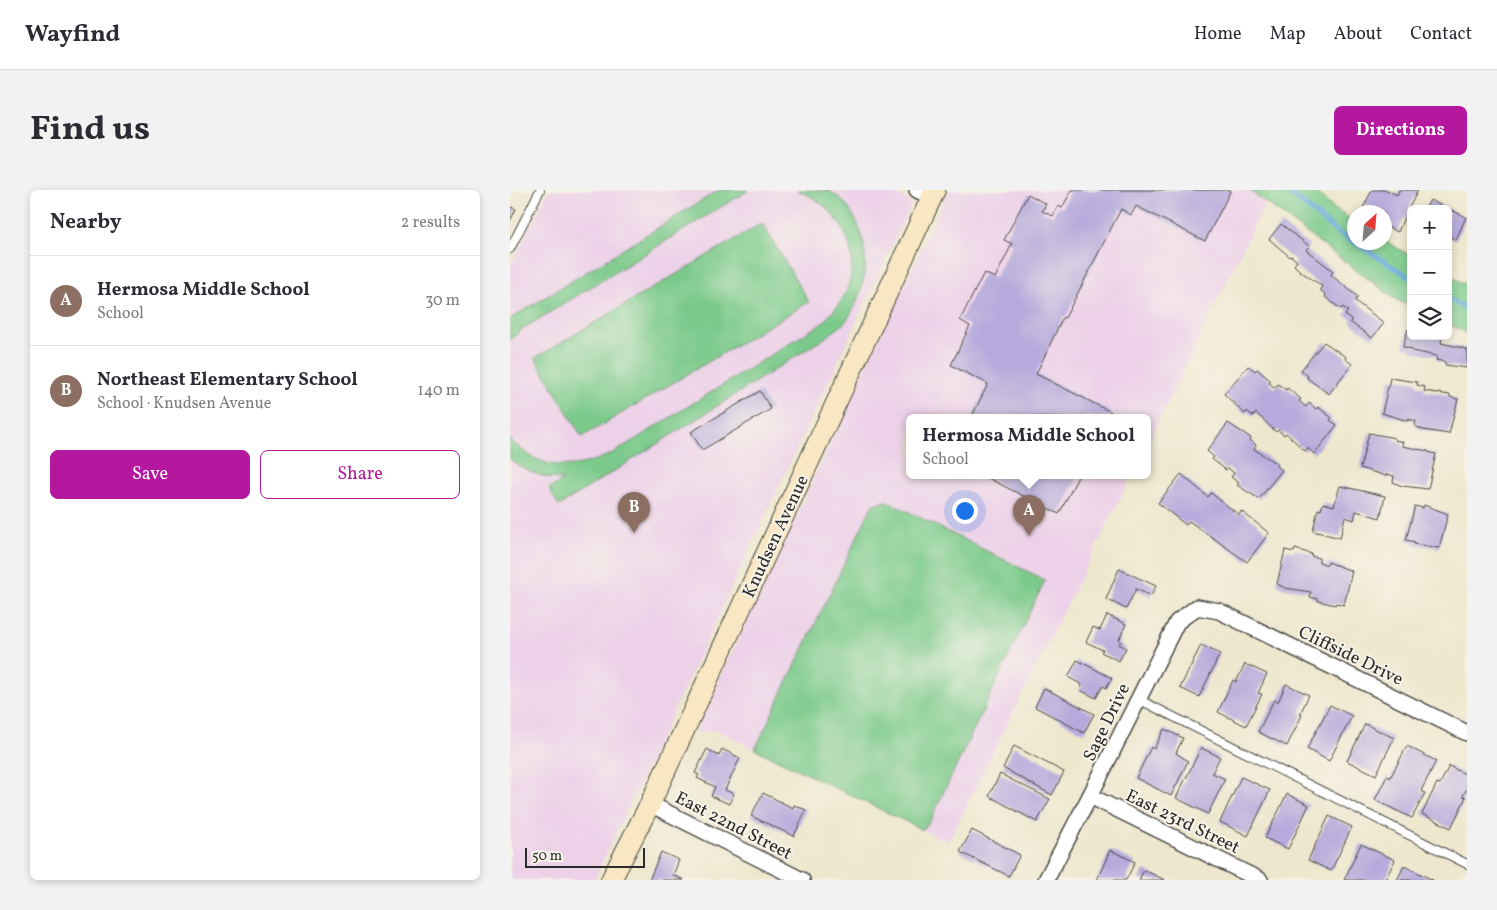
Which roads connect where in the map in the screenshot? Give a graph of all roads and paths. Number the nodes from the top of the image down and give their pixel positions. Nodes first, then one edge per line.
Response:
1 (540, 190) edge
2 (928, 192) edge
3 (510, 249) edge
4 (1219, 611) joint
5 (1138, 699) junction
6 (1467, 733) edge
7 (1090, 796) junction
8 (650, 804) junction
9 (1467, 864) edge
10 (611, 880) edge
11 (802, 880) edge
12 (1046, 880) edge
13 (1260, 880) edge

1 - 3 lane
2 - 8 street, Knudsen Avenue
4 - 5 street, Sage Drive
4 - 6 street, Cliffside Drive
5 - 7 street, Sage Drive
5 - 9 lane
7 - 12 street, Sage Drive
7 - 13 street, East 23rd Street
8 - 10 street, Knudsen Avenue
8 - 11 street, East 22nd Street

